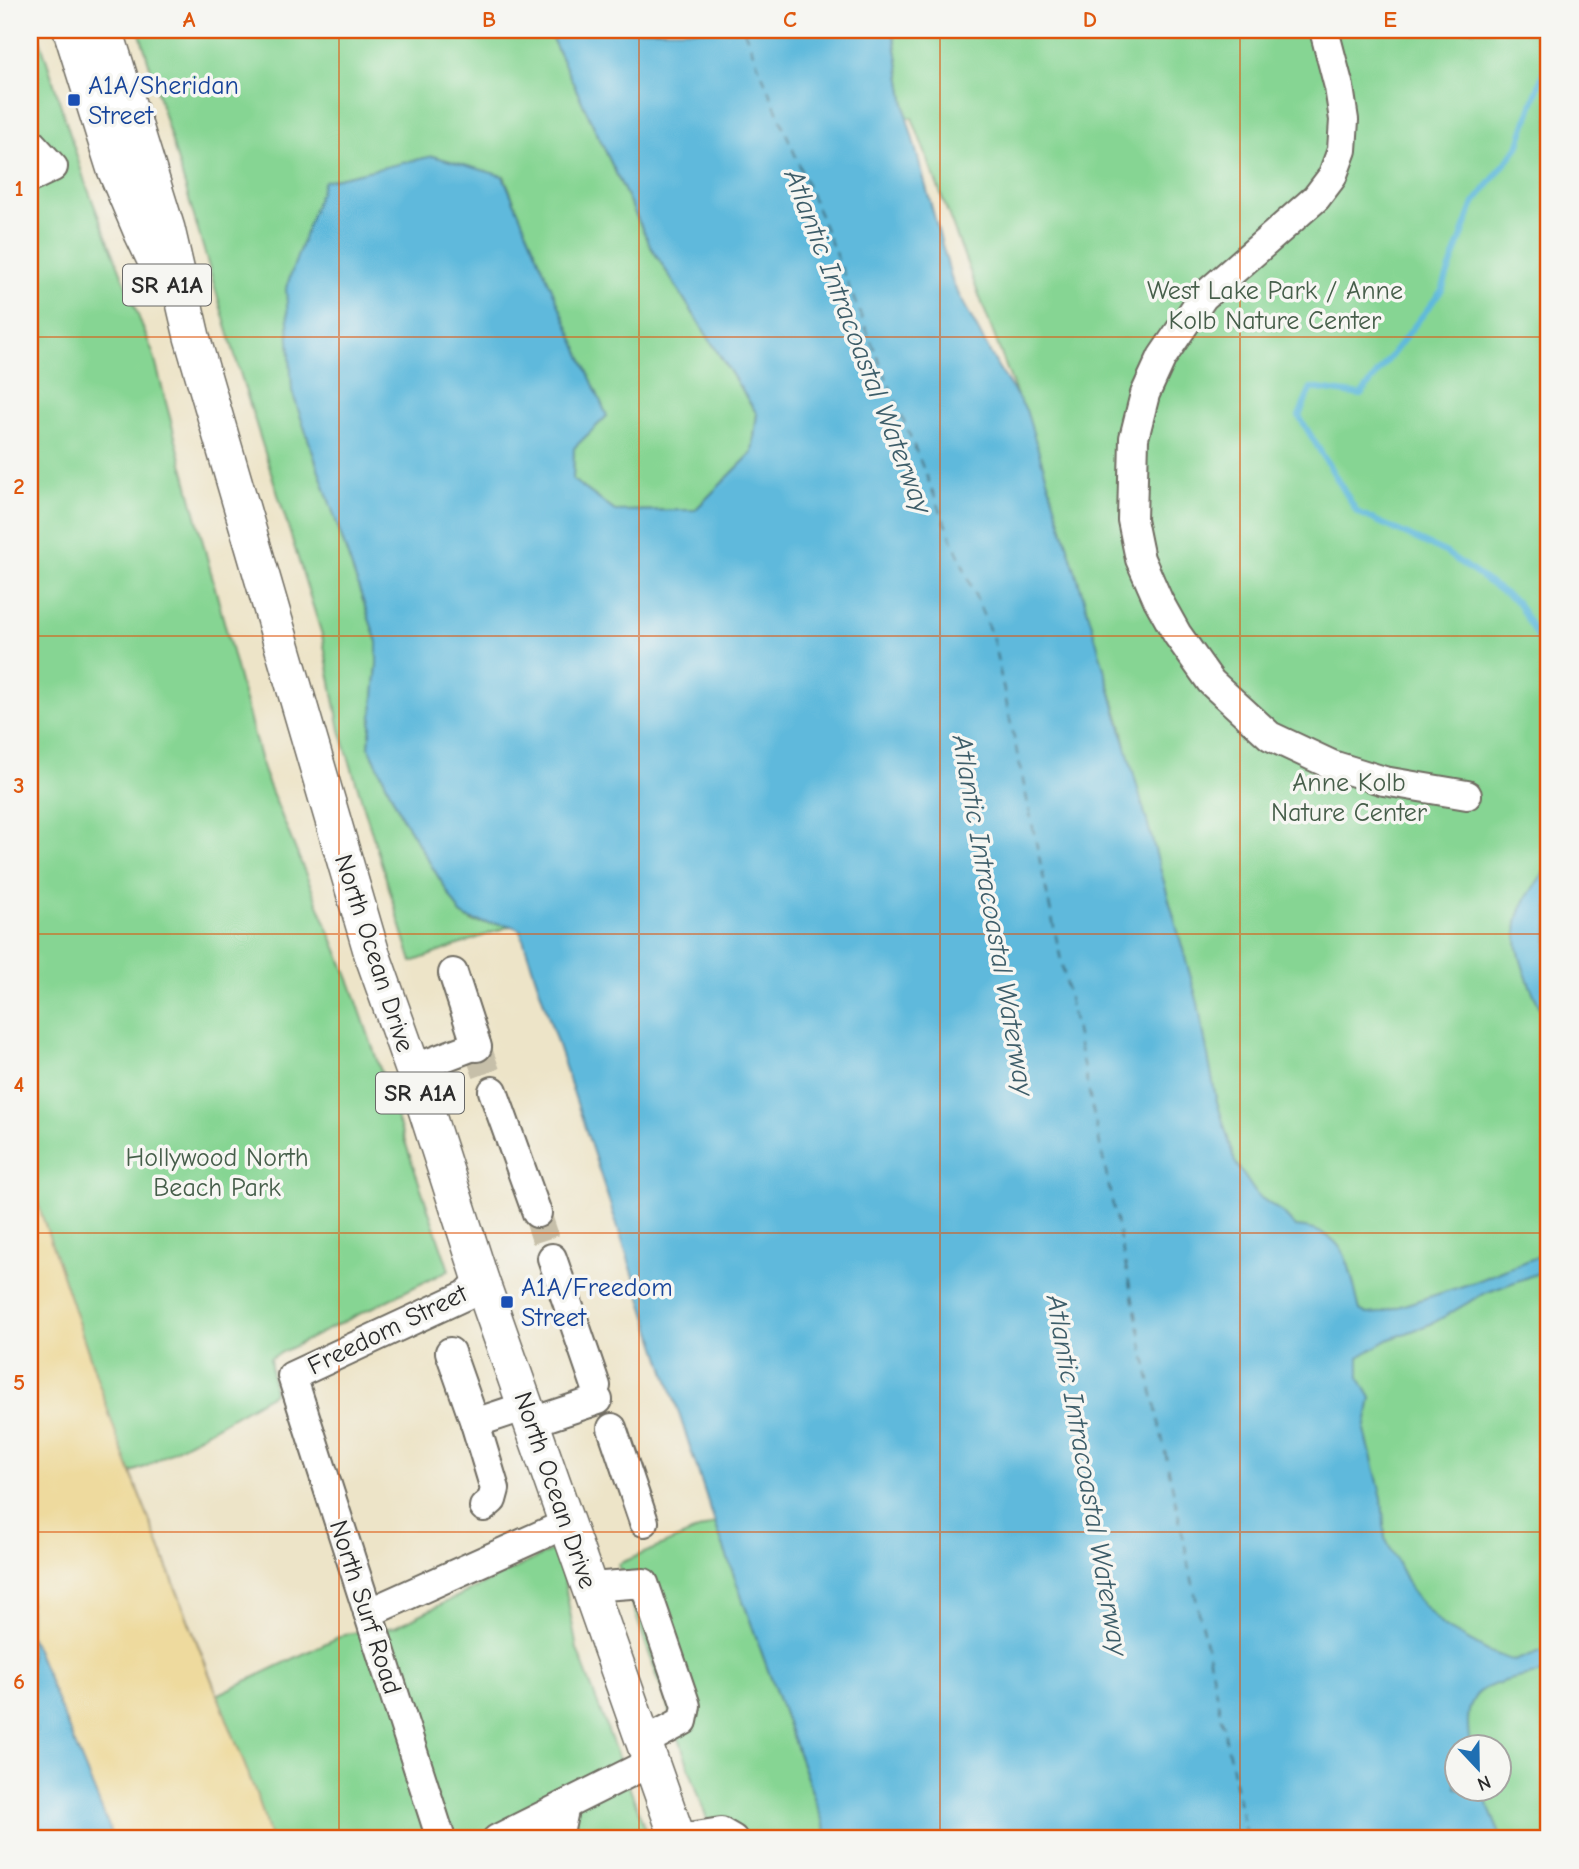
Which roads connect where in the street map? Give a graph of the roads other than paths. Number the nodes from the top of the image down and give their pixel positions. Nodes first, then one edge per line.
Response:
1 (71, 30) edge
2 (105, 30) edge
3 (1324, 30) edge
4 (30, 142) edge
5 (41, 172) edge
6 (192, 337) junction
7 (1467, 794) dead end
8 (453, 973) dead end
9 (413, 1069) junction
10 (493, 1091) tunnel mouth
11 (537, 1213) tunnel mouth
12 (552, 1258) tunnel mouth
13 (481, 1280) junction
14 (450, 1352) dead end
15 (292, 1376) joint
16 (529, 1414) junction
17 (475, 1423) junction
18 (612, 1428) dead end
19 (484, 1507) dead end
20 (644, 1522) dead end
21 (568, 1523) junction
22 (590, 1587) junction
23 (368, 1613) junction
24 (647, 1752) junction
25 (565, 1805) junction
26 (440, 1839) edge
27 (496, 1839) edge
28 (558, 1839) edge
29 (678, 1839) edge
30 (733, 1839) edge

1 - 6 main road, North Ocean Drive / SR A1A
2 - 6 main road, North Ocean Drive / SR A1A
3 - 7 street
4 - 5 street
6 - 9 main road, North Ocean Drive / SR A1A
8 - 9 street
9 - 13 main road, North Ocean Drive / SR A1A
10 - 11 street
12 - 16 street
13 - 15 street, Freedom Street
13 - 16 main road, North Ocean Drive / SR A1A
14 - 17 street
15 - 23 street, North Surf Road
16 - 17 street
16 - 21 main road, North Ocean Drive / SR A1A
17 - 19 street
18 - 20 street
21 - 22 main road, North Ocean Drive / SR A1A
21 - 23 street
22 - 24 main road, North Ocean Drive / SR A1A
22 - 24 street
23 - 26 street, North Surf Road
24 - 25 street
24 - 29 main road, North Ocean Drive / SR A1A
25 - 27 street
25 - 28 street
29 - 30 street

